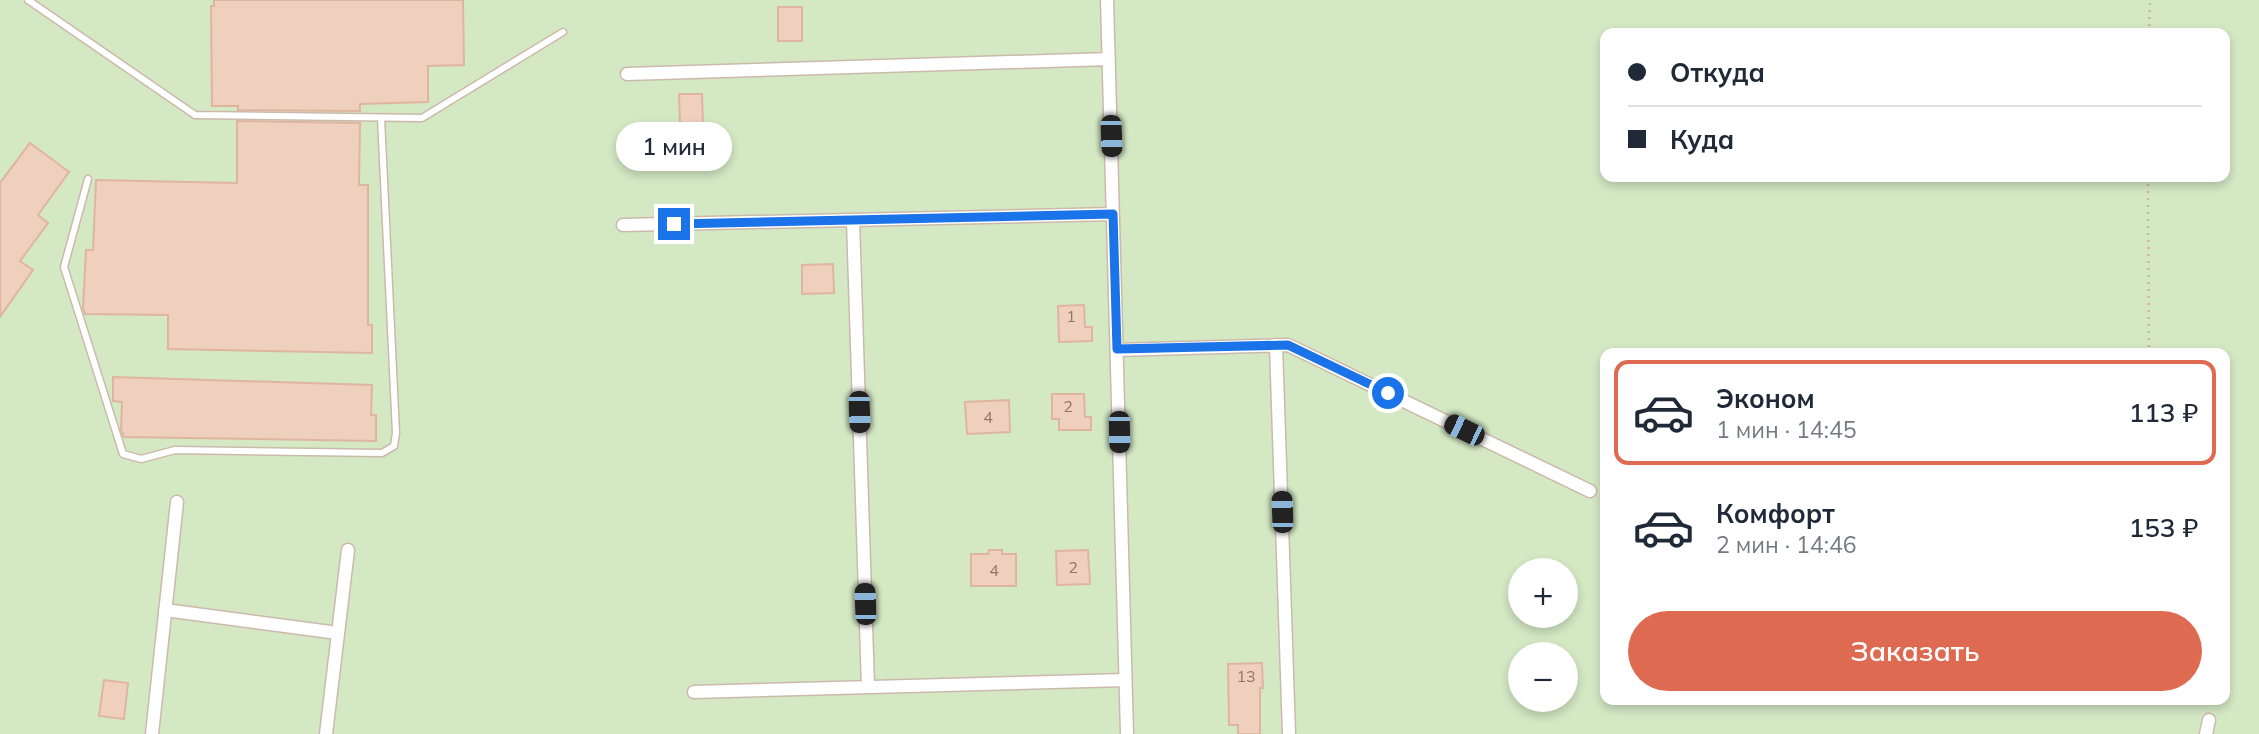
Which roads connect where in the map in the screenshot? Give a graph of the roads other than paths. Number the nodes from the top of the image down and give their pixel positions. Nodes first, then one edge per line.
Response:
1 (29, 0) edge
2 (1107, 0) edge
3 (563, 32) dead end
4 (1109, 59) junction
5 (627, 74) dead end
6 (381, 118) junction
7 (88, 179) dead end
8 (1113, 214) junction
9 (853, 220) junction
10 (623, 225) dead end
11 (1276, 345) junction
12 (1117, 349) junction
13 (1590, 491) dead end
14 (177, 502) dead end
15 (348, 551) dead end
16 (165, 610) junction
17 (338, 632) junction
18 (1125, 680) junction
19 (868, 687) junction
20 (694, 692) dead end
21 (2209, 720) dead end
22 (152, 734) edge
23 (326, 734) edge
24 (1127, 734) edge
25 (1289, 734) edge
26 (2206, 734) edge

1 - 6 lane
2 - 4 street
3 - 6 lane
4 - 5 street
4 - 8 street
6 - 7 lane
8 - 9 street
8 - 12 street
9 - 10 street
9 - 19 street
11 - 12 street
11 - 13 street
11 - 25 street
12 - 18 street
14 - 16 street
15 - 17 street
16 - 17 street
16 - 22 street
17 - 23 street
18 - 19 street
18 - 24 street
19 - 20 street
21 - 26 street

